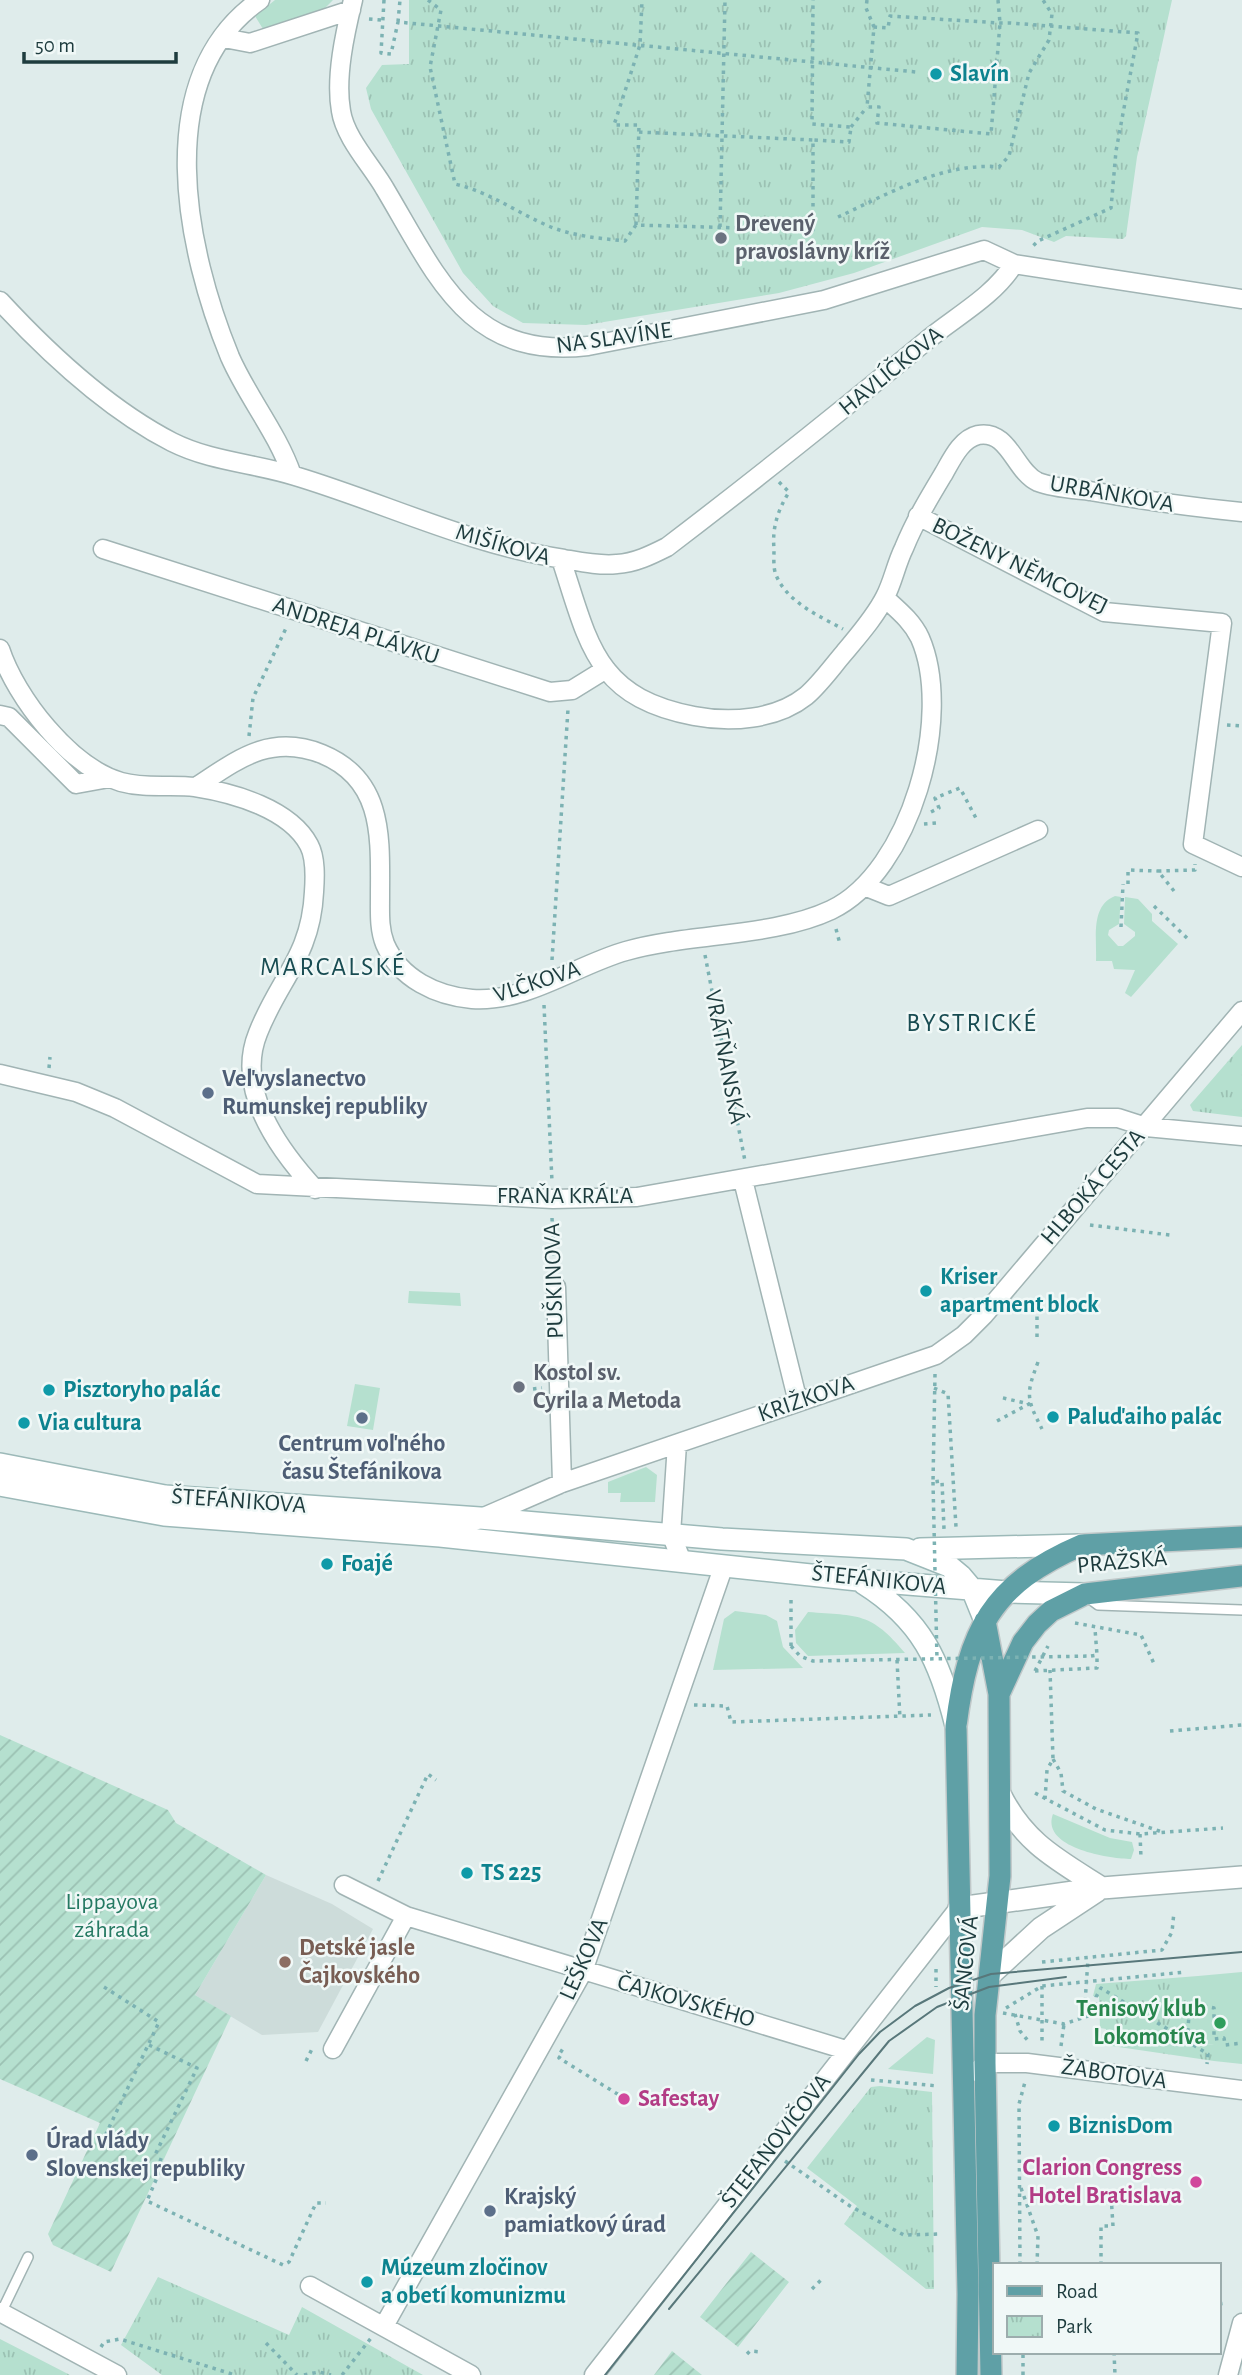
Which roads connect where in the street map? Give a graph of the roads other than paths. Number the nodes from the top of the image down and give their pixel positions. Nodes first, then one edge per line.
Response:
1 (260, 0) edge
2 (352, 5) edge
3 (223, 37) junction
4 (1014, 264) junction
5 (1242, 299) edge
6 (0, 301) edge
7 (292, 475) junction
8 (1242, 512) edge
9 (918, 516) junction
10 (103, 550) dead end
11 (561, 559) junction
12 (885, 598) junction
13 (0, 649) edge
14 (606, 669) junction
15 (0, 715) edge
16 (109, 778) junction
17 (196, 787) junction
18 (1038, 830) dead end
19 (1242, 867) edge
20 (863, 886) junction
21 (1242, 1011) edge
22 (0, 1074) edge
23 (1146, 1126) junction
24 (1242, 1136) edge
25 (746, 1179) junction
26 (315, 1189) junction
27 (556, 1287) road end
28 (936, 1355) joint
29 (798, 1402) junction
30 (677, 1444) junction
31 (0, 1464) edge
32 (562, 1483) junction
33 (0, 1485) edge
34 (480, 1518) junction
35 (671, 1534) junction
36 (440, 1536) junction
37 (1242, 1537) edge
38 (1082, 1545) junction
39 (906, 1549) junction
40 (681, 1559) junction
41 (724, 1564) junction
42 (1242, 1576) edge
43 (858, 1580) junction
44 (972, 1589) junction
45 (1007, 1592) junction
46 (1085, 1594) junction
47 (1242, 1610) edge
48 (985, 1621) junction
49 (999, 1694) junction
50 (956, 1726) junction
51 (1000, 1794) junction
52 (1242, 1877) edge
53 (344, 1885) dead end
54 (1102, 1888) junction
55 (998, 1902) junction
56 (960, 1908) junction
57 (406, 1916) junction
58 (583, 1971) junction
59 (991, 1974) junction
60 (333, 2049) dead end
61 (846, 2050) junction
62 (985, 2063) junction
63 (964, 2085) junction
64 (1242, 2090) edge
65 (28, 2257) dead end
66 (310, 2286) dead end
67 (1, 2313) edge
68 (1242, 2323) edge
69 (384, 2326) junction
70 (117, 2375) edge
71 (471, 2375) edge
72 (594, 2375) edge
73 (967, 2375) edge
74 (991, 2375) edge
75 (1228, 2375) edge

1 - 3 street
2 - 3 street, NA SLAVÍNE
2 - 4 street, NA SLAVÍNE
3 - 7 street
4 - 5 street
4 - 11 street, HAVLÍČKOVA
6 - 7 street, MIŠÍKOVA
7 - 11 street, MIŠÍKOVA
8 - 9 street, URBÁNKOVA
9 - 12 street, MIŠÍKOVA
9 - 19 street, BOŽENY NĚMCOVEJ
10 - 14 street, ANDREJA PLÁVKU
11 - 14 street, MIŠÍKOVA
12 - 14 street, MIŠÍKOVA
12 - 20 street, VLČKOVA
13 - 16 street
15 - 16 street
16 - 17 street
17 - 20 street, VLČKOVA
17 - 26 street
18 - 20 street
21 - 23 street, HLBOKÁ CESTA
22 - 26 street, FRAŇA KRÁĽA
23 - 24 street, FRAŇA KRÁĽA
23 - 25 street, FRAŇA KRÁĽA
23 - 28 street, HLBOKÁ CESTA
25 - 26 street, FRAŇA KRÁĽA
25 - 29 street
27 - 32 street, PUŠKINOVA
28 - 29 street, KRIŽKOVA
29 - 30 street, KRIŽKOVA
30 - 32 street, KRIŽKOVA
30 - 35 street
31 - 34 main road, ŠTEFÁNIKOVA
32 - 34 street, KRIŽKOVA
33 - 36 main road, ŠTEFÁNIKOVA
34 - 35 main road, ŠTEFÁNIKOVA
34 - 36 street, ŠTEFÁNIKOVA
35 - 39 main road, ŠTEFÁNIKOVA
35 - 40 street
36 - 40 main road, ŠTEFÁNIKOVA
37 - 38 main road, PRAŽSKÁ
38 - 39 main road, PRAŽSKÁ
38 - 45 main road, PRAŽSKÁ
39 - 44 main road, ŠTEFÁNIKOVA
40 - 41 main road, ŠTEFÁNIKOVA
41 - 43 main road, ŠTEFÁNIKOVA
41 - 58 street, LEŠKOVA
42 - 46 main road, PRAŽSKÁ
43 - 44 main road, ŠTEFÁNIKOVA
43 - 50 main road, ŠANCOVÁ
44 - 45 main road, PRAŽSKÁ
44 - 48 main road
45 - 46 main road, PRAŽSKÁ
45 - 48 main road, ŠANCOVÁ
46 - 47 lane
46 - 49 main road, ŠANCOVÁ
48 - 49 main road
48 - 50 main road, ŠANCOVÁ
49 - 51 main road, ŠANCOVÁ
50 - 56 main road, ŠANCOVÁ
51 - 54 main road
51 - 55 main road, ŠANCOVÁ
52 - 54 main road
53 - 57 street, ČAJKOVSKÉHO
54 - 55 main road
54 - 59 main road
55 - 56 main road
55 - 59 main road, ŠANCOVÁ
56 - 61 street, ŠTEFANOVIČOVA
56 - 63 main road, ŠANCOVÁ
57 - 58 street, ČAJKOVSKÉHO
57 - 60 street
58 - 61 street, ČAJKOVSKÉHO
58 - 69 street, LEŠKOVA
59 - 62 main road, ŠANCOVÁ
61 - 72 street, ŠTEFANOVIČOVA
62 - 63 street
62 - 64 street, ŽABOTOVA
62 - 74 main road, ŠANCOVÁ
63 - 73 main road, ŠANCOVÁ
65 - 67 lane
66 - 69 street
67 - 70 street
68 - 75 street
69 - 71 street

